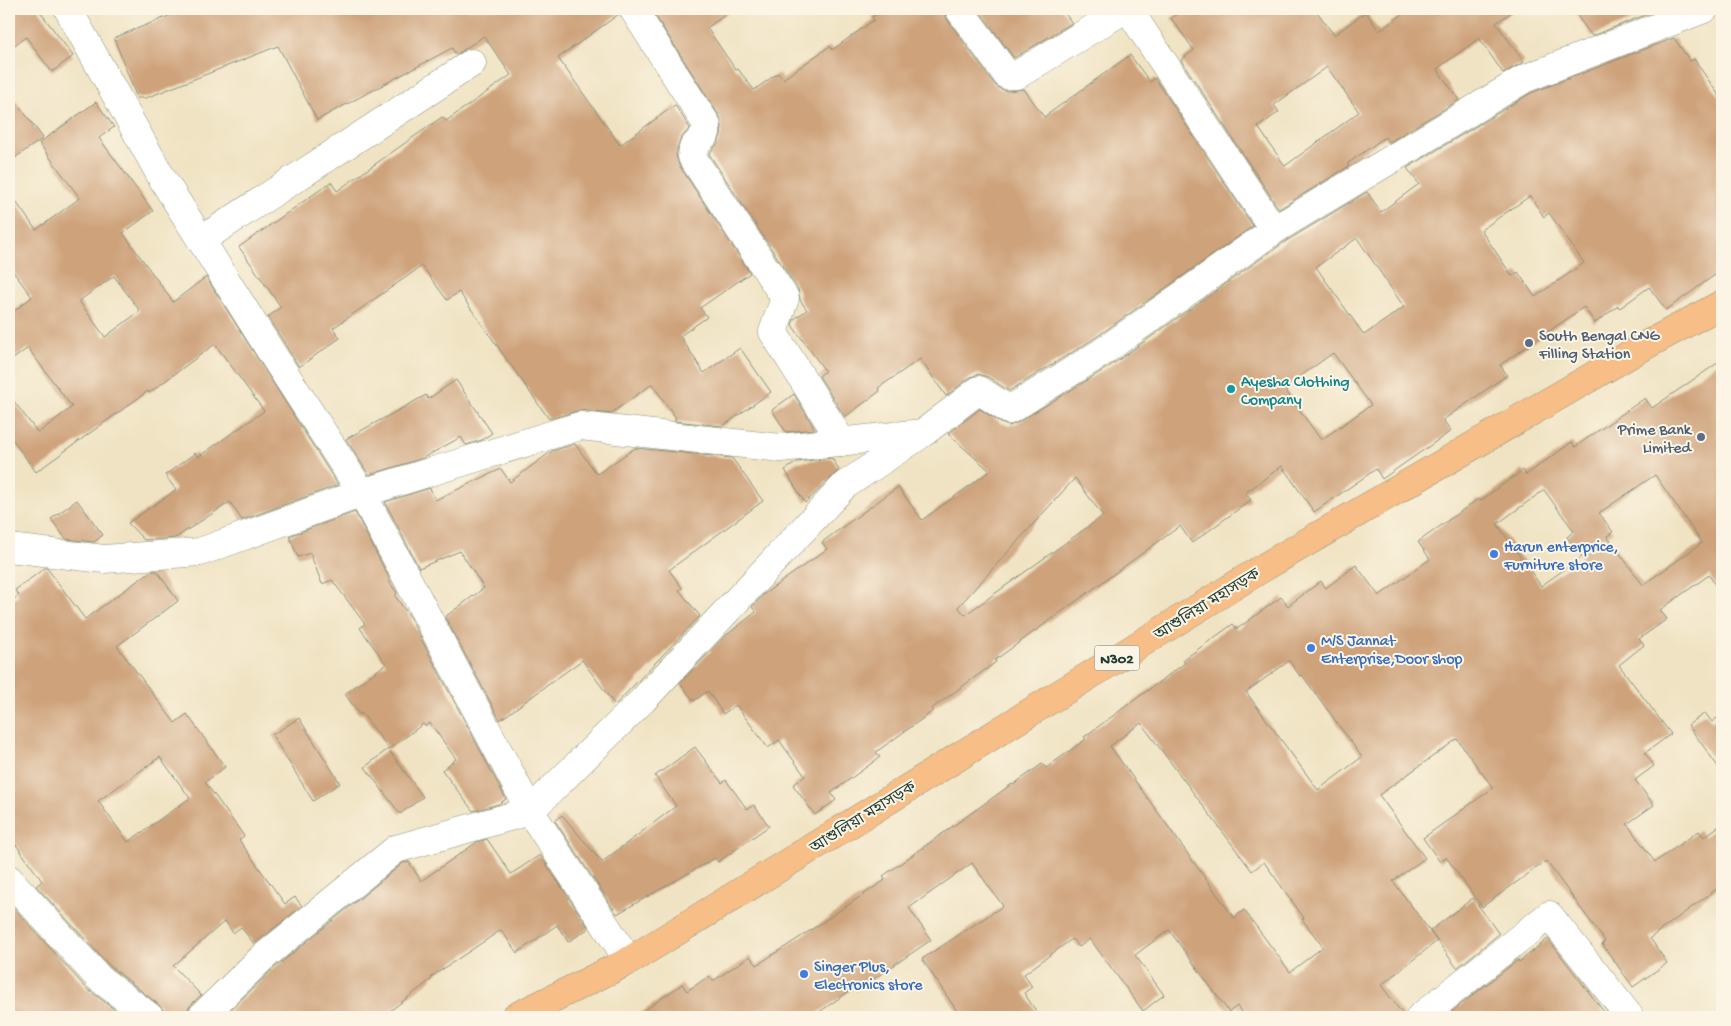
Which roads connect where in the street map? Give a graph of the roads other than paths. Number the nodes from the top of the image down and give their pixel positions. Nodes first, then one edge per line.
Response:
1 (68, 9) edge
2 (633, 9) edge
3 (959, 9) edge
4 (1704, 9) edge
5 (472, 63) dead end
6 (1274, 230) junction
7 (201, 240) junction
8 (1722, 304) edge
9 (923, 433) junction
10 (842, 442) junction
11 (362, 493) junction
12 (9, 548) edge
13 (530, 811) junction
14 (9, 879) edge
15 (629, 961) junction
16 (150, 1017) edge
17 (201, 1017) edge
18 (515, 1017) edge
19 (1420, 1017) edge
20 (1630, 1017) edge

1 - 7 street
2 - 10 street
3 - 6 street
4 - 6 street
5 - 7 street
6 - 9 street
7 - 11 street
8 - 15 highway, আশুলিয়া মহাসড়ক / N302
9 - 10 street
9 - 13 street
10 - 11 street
11 - 12 street
11 - 13 street
13 - 15 street
13 - 17 street
14 - 16 street
15 - 18 highway, আশুলিয়া মহাসড়ক / N302
19 - 20 street

